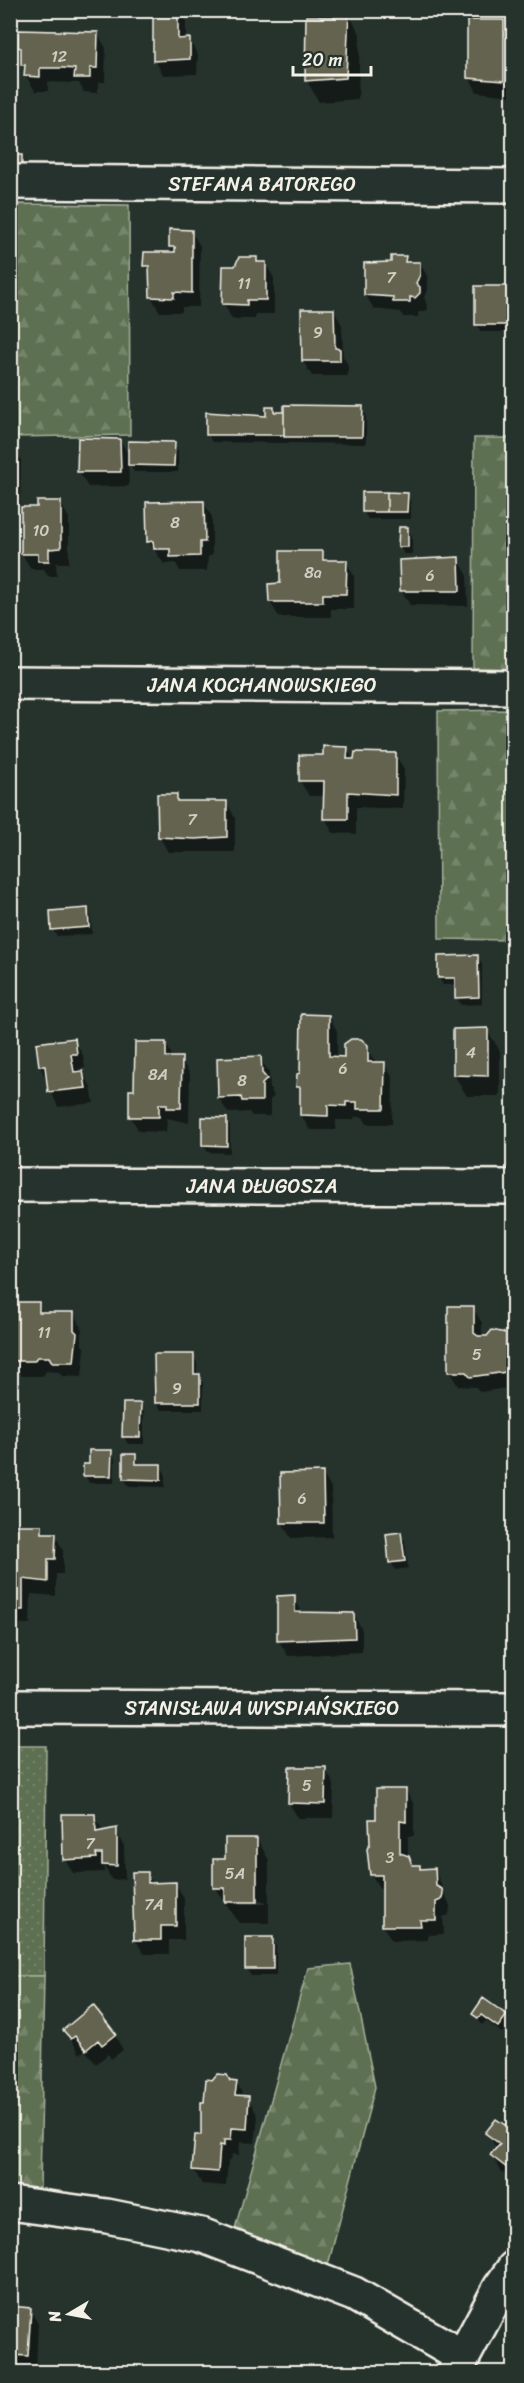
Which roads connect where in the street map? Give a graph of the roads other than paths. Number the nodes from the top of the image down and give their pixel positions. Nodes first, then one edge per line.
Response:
1 (10, 182) edge
2 (513, 186) edge
3 (10, 683) edge
4 (513, 687) edge
5 (10, 1185) edge
6 (513, 1187) edge
7 (10, 1707) edge
8 (513, 1709) edge
9 (10, 2203) edge
10 (513, 2268) edge
11 (459, 2365) edge

1 - 2 street, STEFANA BATOREGO
3 - 4 street, JANA KOCHANOWSKIEGO
5 - 6 street, JANA DŁUGOSZA
7 - 8 street, STANISŁAWA WYSPIAŃSKIEGO
9 - 11 street
10 - 11 street

